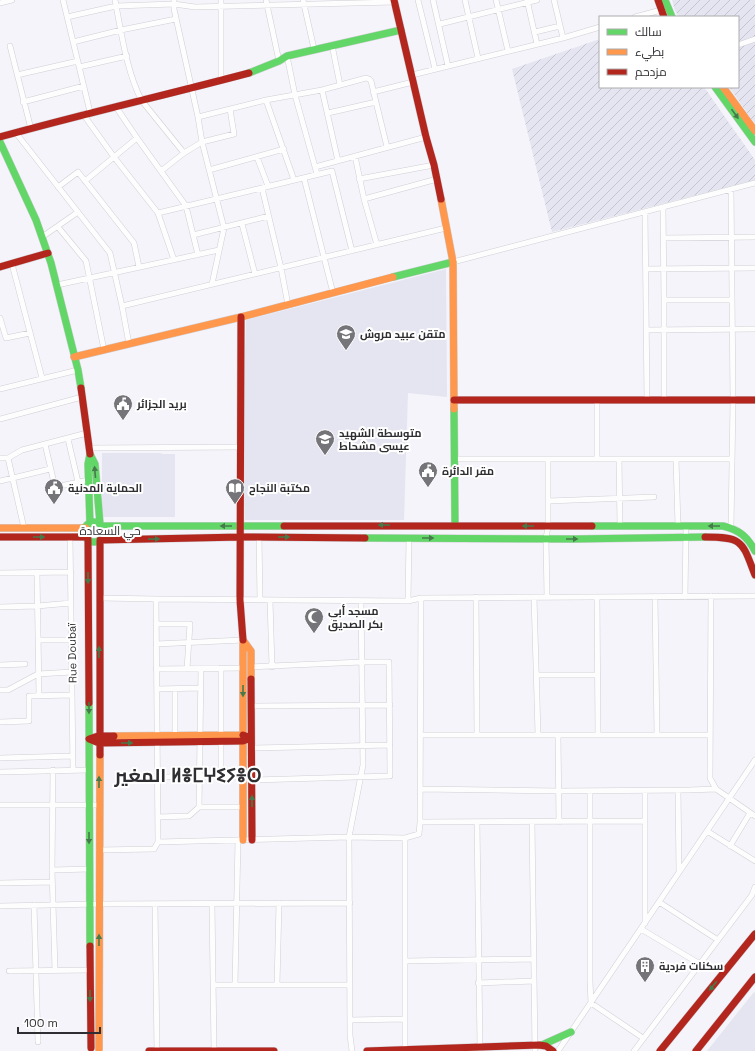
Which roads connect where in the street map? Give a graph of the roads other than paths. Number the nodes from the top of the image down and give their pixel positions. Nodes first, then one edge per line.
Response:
1 (12, 0) edge
2 (63, 0) edge
3 (115, 0) edge
4 (418, 0) edge
5 (433, 0) edge
6 (465, 0) edge
7 (496, 0) edge
8 (537, 0) edge
9 (554, 0) edge
10 (658, 0) edge
11 (665, 0) edge
12 (354, 1) edge
13 (394, 1) edge
14 (527, 1) edge
15 (174, 2) edge
16 (267, 2) edge
17 (304, 2) edge
18 (0, 3) edge
19 (221, 3) edge
20 (116, 6) junction
21 (498, 10) junction
22 (661, 10) junction
23 (639, 16) edge
24 (664, 16) edge
25 (672, 16) edge
26 (67, 17) junction
27 (469, 17) junction
28 (176, 18) junction
29 (440, 24) junction
30 (560, 26) junction
31 (599, 27) edge
32 (121, 30) junction
33 (401, 30) junction
34 (535, 32) junction
35 (563, 38) junction
36 (755, 39) edge
37 (73, 42) junction
38 (537, 44) junction
39 (739, 44) edge
40 (332, 45) junction
41 (10, 46) dead end
42 (314, 49) junction
43 (508, 51) junction
44 (127, 56) junction
45 (288, 56) junction
46 (478, 58) junction
47 (78, 61) junction
48 (278, 61) junction
49 (448, 66) junction
50 (79, 68) junction
51 (435, 69) junction
52 (17, 75) junction
53 (412, 78) junction
54 (221, 80) junction
55 (340, 85) junction
56 (84, 86) junction
57 (191, 87) junction
58 (716, 88) edge
59 (724, 88) edge
60 (322, 90) junction
61 (373, 92) junction
62 (295, 95) junction
63 (266, 100) junction
64 (142, 101) junction
65 (23, 102) junction
66 (376, 102) junction
67 (116, 107) junction
68 (230, 109) junction
69 (86, 113) junction
70 (328, 113) junction
71 (198, 117) junction
72 (31, 129) junction
73 (755, 131) edge
74 (16, 133) junction
75 (0, 137) edge
76 (426, 137) junction
77 (137, 138) junction
78 (202, 142) junction
79 (755, 142) edge
80 (1, 146) edge
81 (387, 148) junction
82 (284, 149) junction
83 (184, 153) junction
84 (355, 156) junction
85 (114, 157) junction
86 (258, 157) junction
87 (338, 160) junction
88 (434, 165) junction
89 (315, 167) junction
90 (209, 170) junction
91 (161, 172) junction
92 (317, 174) junction
93 (304, 178) junction
94 (359, 179) junction
95 (437, 179) junction
96 (294, 180) junction
97 (85, 181) junction
98 (755, 183) edge
99 (58, 187) junction
100 (265, 187) junction
101 (731, 189) junction
102 (217, 199) junction
103 (364, 199) junction
104 (186, 206) junction
105 (663, 208) junction
106 (78, 212) junction
107 (646, 212) junction
108 (158, 213) junction
109 (269, 216) junction
110 (242, 224) junction
111 (58, 227) junction
112 (224, 228) junction
113 (446, 228) junction
114 (193, 235) junction
115 (42, 237) junction
116 (755, 237) edge
117 (664, 238) junction
118 (732, 238) junction
119 (377, 245) junction
120 (218, 250) junction
121 (352, 251) junction
122 (48, 253) junction
123 (198, 255) junction
124 (325, 257) junction
125 (174, 260) junction
126 (453, 262) junction
127 (12, 264) junction
128 (140, 267) junction
129 (0, 268) edge
130 (281, 268) junction
131 (664, 268) junction
132 (732, 268) junction
133 (755, 268) edge
134 (646, 269) junction
135 (114, 272) junction
136 (255, 274) junction
137 (88, 278) junction
138 (212, 284) junction
139 (57, 285) junction
140 (333, 293) junction
141 (664, 300) junction
142 (732, 300) junction
143 (288, 304) junction
144 (122, 306) junction
145 (241, 317) junction
146 (0, 318) edge
147 (732, 328) junction
148 (755, 329) edge
149 (647, 330) junction
150 (663, 330) junction
151 (30, 332) junction
152 (129, 344) junction
153 (104, 350) junction
154 (74, 357) junction
155 (78, 370) junction
156 (42, 378) junction
157 (0, 389) edge
158 (82, 397) junction
159 (454, 400) junction
160 (597, 400) junction
161 (648, 400) junction
162 (664, 400) junction
163 (733, 400) junction
164 (755, 400) edge
165 (0, 419) edge
166 (87, 433) junction
167 (68, 439) junction
168 (45, 444) junction
169 (241, 447) junction
170 (89, 451) junction
171 (0, 458) edge
172 (8, 458) junction
173 (454, 459) junction
174 (548, 459) junction
175 (597, 459) junction
176 (619, 459) junction
177 (676, 459) junction
178 (732, 459) junction
179 (50, 469) junction
180 (13, 478) junction
181 (89, 480) junction
182 (0, 481) edge
183 (78, 482) junction
184 (654, 496) dead end
185 (620, 499) junction
186 (548, 501) junction
187 (101, 525) junction
188 (88, 526) junction
189 (241, 526) junction
190 (455, 526) junction
191 (548, 526) junction
192 (620, 526) junction
193 (682, 526) junction
194 (731, 527) junction
195 (0, 528) edge
196 (24, 528) junction
197 (0, 537) edge
198 (70, 537) junction
199 (240, 537) junction
200 (259, 537) junction
201 (686, 537) junction
202 (87, 538) junction
203 (409, 538) junction
204 (546, 539) junction
205 (100, 540) junction
206 (755, 551) edge
207 (71, 572) junction
208 (0, 573) edge
209 (37, 573) junction
210 (755, 575) edge
211 (711, 596) junction
212 (755, 596) edge
213 (534, 597) junction
214 (547, 597) junction
215 (597, 597) junction
216 (655, 597) junction
217 (686, 597) junction
218 (100, 598) junction
219 (421, 598) junction
220 (476, 598) junction
221 (156, 600) junction
222 (240, 600) junction
223 (260, 600) junction
224 (270, 600) junction
225 (361, 601) junction
226 (408, 602) junction
227 (71, 603) junction
228 (37, 606) junction
229 (0, 607) edge
230 (156, 624) junction
231 (38, 640) junction
232 (72, 640) junction
233 (243, 640) junction
234 (188, 642) junction
235 (156, 644) junction
236 (362, 662) junction
237 (25, 664) dead end
238 (0, 665) edge
239 (272, 666) junction
240 (251, 667) junction
241 (201, 668) junction
242 (221, 668) junction
243 (243, 668) junction
244 (156, 669) junction
245 (187, 669) junction
246 (72, 672) junction
247 (38, 674) junction
248 (537, 675) junction
249 (597, 675) junction
250 (201, 688) junction
251 (156, 689) junction
252 (175, 689) junction
253 (0, 690) edge
254 (39, 695) junction
255 (72, 695) junction
256 (363, 704) junction
257 (390, 705) junction
258 (251, 706) junction
259 (0, 722) edge
260 (477, 734) junction
261 (538, 734) junction
262 (421, 735) junction
263 (558, 735) junction
264 (598, 735) junction
265 (657, 735) junction
266 (709, 735) junction
267 (175, 736) junction
268 (221, 738) junction
269 (243, 738) junction
270 (251, 738) junction
271 (89, 739) junction
272 (157, 739) junction
273 (200, 739) junction
274 (99, 740) junction
275 (363, 745) junction
276 (390, 745) junction
277 (252, 748) junction
278 (73, 756) junction
279 (0, 758) edge
280 (755, 760) edge
281 (54, 770) junction
282 (73, 770) junction
283 (89, 770) junction
284 (0, 772) edge
285 (157, 777) junction
286 (199, 777) junction
287 (221, 777) junction
288 (361, 777) junction
289 (243, 778) junction
290 (252, 780) junction
291 (421, 789) junction
292 (716, 789) junction
293 (645, 790) junction
294 (678, 790) junction
295 (559, 791) junction
296 (590, 791) junction
297 (729, 799) junction
298 (89, 804) junction
299 (0, 805) edge
300 (52, 805) junction
301 (99, 805) junction
302 (199, 807) junction
303 (243, 807) junction
304 (753, 814) edge
305 (158, 817) junction
306 (590, 821) junction
307 (645, 821) junction
308 (420, 822) junction
309 (477, 822) junction
310 (532, 822) junction
311 (559, 822) junction
312 (707, 831) junction
313 (349, 837) junction
314 (405, 838) junction
315 (241, 840) junction
316 (252, 840) junction
317 (158, 842) junction
318 (730, 846) junction
319 (99, 850) junction
320 (755, 861) edge
321 (90, 869) junction
322 (52, 870) junction
323 (679, 872) junction
324 (52, 882) junction
325 (0, 883) edge
326 (755, 888) edge
327 (659, 902) junction
328 (279, 903) junction
329 (350, 903) junction
330 (54, 904) junction
331 (90, 904) junction
332 (99, 904) junction
333 (155, 904) junction
334 (212, 904) junction
335 (237, 904) junction
336 (34, 905) junction
337 (0, 906) edge
338 (645, 923) junction
339 (641, 929) junction
340 (755, 934) edge
341 (718, 940) junction
342 (533, 959) junction
343 (478, 960) junction
344 (405, 961) junction
345 (700, 964) junction
346 (55, 970) junction
347 (90, 970) junction
348 (9, 971) dead end
349 (37, 971) junction
350 (755, 977) edge
351 (534, 981) junction
352 (478, 983) junction
353 (213, 985) junction
354 (235, 985) junction
355 (277, 985) junction
356 (350, 985) junction
357 (591, 1003) junction
358 (404, 1019) junction
359 (350, 1020) junction
360 (571, 1032) junction
361 (643, 1038) junction
362 (38, 1042) dead end
363 (537, 1047) edge
364 (480, 1048) junction
365 (405, 1049) junction
366 (88, 1050) edge
367 (100, 1050) edge
368 (214, 1050) edge
369 (447, 1050) edge
370 (150, 1051) edge
371 (157, 1051) edge
372 (196, 1051) edge
373 (274, 1051) edge
374 (352, 1051) edge
375 (366, 1051) edge
376 (370, 1051) edge
377 (553, 1051) edge
378 (558, 1051) edge
379 (634, 1051) edge
380 (660, 1051) edge
381 (696, 1051) edge

1 - 18 street
2 - 26 street
3 - 20 street
4 - 51 street
5 - 29 street
6 - 27 street
7 - 21 street
8 - 14 street
9 - 30 street
10 - 22 street
11 - 25 street
12 - 13 street
12 - 17 street
13 - 33 street
14 - 21 street
14 - 34 street
15 - 19 street
15 - 20 street
15 - 28 street
16 - 17 street
16 - 19 street
16 - 48 street
17 - 42 street
19 - 54 street
20 - 26 street
20 - 32 street
21 - 27 street
21 - 43 street
22 - 23 street
22 - 24 street
26 - 37 street
27 - 29 street
27 - 46 street
28 - 32 street
28 - 57 street
29 - 49 street
30 - 34 street
30 - 35 street
31 - 35 street
32 - 37 street
32 - 44 street
33 - 40 street
33 - 53 street
34 - 38 street
35 - 38 street
36 - 39 street
37 - 47 street
38 - 43 street
40 - 42 street
40 - 55 street
41 - 52 street
42 - 45 street
43 - 46 street
44 - 50 street
44 - 64 street
45 - 48 street
45 - 62 street
46 - 49 street
47 - 50 street
47 - 52 street
48 - 54 street
49 - 51 street
50 - 56 street
51 - 53 street
52 - 65 street
53 - 61 street
53 - 76 street
54 - 57 street
55 - 60 street
55 - 61 street
56 - 65 street
56 - 69 street
57 - 64 street
57 - 71 street
58 -> 79 street
59 - 73 street
60 - 62 street
60 - 70 street
61 - 66 street
62 - 63 street
62 - 89 street
63 - 68 street
63 - 82 street
64 - 67 street
64 - 83 street
65 - 72 street
66 - 70 street
66 - 81 street
67 - 69 street
67 - 77 street
68 - 71 street
68 - 78 street
69 - 72 street
69 - 85 street
70 - 87 street
71 - 78 street
72 - 74 street
74 - 75 street
74 - 99 street
76 - 81 street
76 - 88 street
77 - 85 street
77 - 91 street
78 - 83 street
78 - 90 street
80 - 115 street
81 - 84 street
82 - 86 street
82 - 96 street
83 - 91 street
84 - 87 street
84 - 94 street
85 - 97 street
85 - 108 street
86 - 90 street
86 - 100 street
87 - 89 street
88 - 94 street
88 - 95 street
89 - 92 street
90 - 102 street
91 - 104 street
92 - 93 street
92 - 121 street
93 - 96 street
93 - 124 street
94 - 103 street
95 - 103 street
95 - 113 street
96 - 100 street
97 - 99 street
97 - 128 street
98 - 101 street
99 - 106 street
100 - 102 street
100 - 109 street
101 - 105 street
101 - 118 street
102 - 104 street
102 - 112 street
103 - 119 street
104 - 108 street
104 - 114 street
105 - 107 street
105 - 117 street
106 - 111 street
106 - 135 street
107 - 126 street
107 - 134 street
108 - 125 street
109 - 110 street
109 - 130 street
110 - 112 street
110 - 136 street
111 - 115 street
111 - 137 street
112 - 114 street
112 - 120 street
113 - 119 street
113 - 126 street
114 - 123 street
115 - 122 street
116 - 118 street
117 - 118 street
117 - 131 street
118 - 132 street
119 - 121 street
120 - 123 street
120 - 138 street
121 - 124 street
122 - 127 street
122 - 139 street
123 - 125 street
124 - 130 street
124 - 140 street
125 - 128 street
126 - 140 street
126 - 159 street
127 - 129 street
127 - 151 street
128 - 135 street
130 - 136 street
130 - 143 street
131 - 132 street
131 - 134 street
131 - 141 street
132 - 133 street
132 - 142 street
134 - 149 street
135 - 137 street
135 - 144 street
136 - 138 street
137 - 139 street
137 - 153 street
138 - 144 street
139 - 154 street
140 - 143 street
141 - 142 street
141 - 150 street
142 - 147 street
143 - 145 street
144 - 152 street
145 - 152 street
145 - 169 street
146 - 151 street
147 - 148 street
147 - 150 street
147 - 163 street
149 - 150 street
149 - 161 street
150 - 162 street
151 - 156 street
152 - 153 street
153 - 154 street
154 - 155 street
155 - 156 street
155 - 158 street
156 - 157 street
158 - 165 street
158 - 166 street
159 - 160 street
159 - 173 street
160 - 161 street
160 - 175 street
161 - 162 street
162 - 163 street
163 - 164 street
163 - 178 street
166 - 167 street
166 - 170 street
167 - 168 street
167 - 183 street
168 - 172 street
168 - 179 street
169 - 170 street
169 - 189 street
170 - 181 street
187 -> 170 street
171 - 172 street
172 - 180 street
173 - 174 street
173 - 190 street
174 - 175 street
174 - 186 street
175 - 176 street
176 - 177 street
176 - 185 street
177 - 178 street
177 - 193 street
178 - 194 street
179 - 180 street
179 - 183 street
180 - 182 street
180 - 196 street
181 - 183 street
181 - 188 street
184 - 185 street
185 - 186 street
185 - 192 street
186 - 191 street
187 - 188 street
189 -> 187 street
187 - 205 street
188 - 196 street
188 - 202 street
190 -> 189 street
189 - 199 street
191 -> 190 street
191 - 192 street
191 - 204 street
192 - 193 street
194 -> 193 street
193 - 201 street
194 - 206 street
195 - 196 street
197 -> 198 street
198 - 202 street
198 - 207 street, Rue Doubaï
199 - 200 street
205 -> 199 street
199 - 222 street
200 -> 203 street
200 - 223 street
204 -> 201 street
201 - 210 street
201 - 217 street
202 - 205 street
202 -> 271 street
203 -> 204 street
203 - 226 street
204 - 214 street
205 - 218 street
207 - 209 street
207 - 227 street, Rue Doubaï
208 - 209 street
209 - 228 street
211 - 212 street
211 - 217 street
211 - 266 street
213 - 214 street
213 - 220 street
213 - 248 street
214 - 215 street
215 - 216 street
215 - 249 street
216 - 217 street
216 - 265 street
218 - 221 street
274 -> 218 street
219 - 220 street
219 - 226 street
219 - 262 street
220 - 260 street
221 - 222 street
221 - 230 street
222 - 223 street
222 - 233 street
223 - 224 street
224 - 225 street
224 - 239 street
225 - 226 street
225 - 236 street
227 - 228 street
227 - 232 street, Rue Doubaï
228 - 229 street
228 - 231 street
230 - 234 street
230 - 235 street
231 - 232 street
231 - 247 street
232 - 246 street, Rue Doubaï
233 - 234 street
233 - 240 street
233 - 243 street
234 - 235 street
234 - 245 street
235 - 244 street
236 - 239 street
236 - 256 street
236 - 257 street
237 - 238 street
239 - 240 street
240 - 258 street
241 - 242 street
241 - 245 street
241 - 250 street
242 - 243 street
242 - 268 street
243 -> 269 street
244 - 245 street
244 - 251 street
246 - 247 street
246 - 255 street, Rue Doubaï
247 - 253 street
247 - 254 street
248 - 249 street
248 - 261 street
249 - 264 street
250 - 252 street
250 - 273 street
251 - 252 street
251 - 272 street
252 - 267 street
254 - 255 street
254 - 259 street
255 - 278 street, Rue Doubaï
256 - 257 street
256 - 258 street
256 - 275 street
257 - 276 street
258 - 270 street
260 - 261 street
260 - 262 street
261 - 263 street
262 - 291 street
263 - 264 street
263 - 295 street
264 - 265 street
265 - 266 street
266 - 292 street
267 - 272 street
267 - 273 street
268 - 269 street
268 - 273 street
268 - 287 street
269 - 270 street
269 - 289 street
270 - 277 street
271 - 274 street
271 - 283 street
272 - 273 street
272 - 274 street
272 - 285 street
273 - 286 street
301 -> 274 street
275 - 276 street
275 - 277 street
275 - 288 street
276 - 288 street
277 - 290 street
278 - 279 street
278 - 282 street, Rue Doubaï
280 - 297 street
281 - 282 street
281 - 284 street
281 - 300 street
282 - 283 street
283 - 298 street
285 - 286 street
285 - 305 street
286 - 287 street
286 - 302 street
287 - 289 street
288 - 290 street
288 - 313 street
289 - 290 street
289 - 303 street
316 -> 290 street
291 - 295 street
291 - 308 street
292 - 294 street
292 - 297 street
293 - 294 street
293 - 296 street
293 - 307 street
294 - 323 street
295 - 296 street
295 - 311 street
296 - 306 street
297 - 304 street
297 - 312 street
298 - 300 street
298 - 301 street
298 -> 321 street
299 - 300 street
300 - 322 street
301 - 319 street
302 - 303 street
302 - 305 street
303 - 315 street
304 - 318 street
305 - 317 street
306 - 307 street
306 - 311 street
306 - 357 street
307 - 338 street
308 - 309 street
308 - 314 street
309 - 310 street
309 - 343 street
310 - 311 street
310 - 342 street
312 - 318 street
312 - 323 street
313 - 314 street
313 - 316 street
313 - 329 street
314 - 344 street
315 - 316 street
315 - 317 street
315 - 335 street
317 - 319 street
318 - 320 street
319 - 332 street
321 - 322 street
321 - 331 street
322 - 324 street
323 - 327 street
324 - 325 street
324 - 330 street
326 - 341 street
327 - 338 street
327 - 341 street
328 - 329 street
328 - 335 street
328 - 355 street
329 - 356 street
330 - 331 street
330 - 336 street
330 - 346 street
331 - 332 street
331 - 347 street
332 - 333 street
367 -> 332 street
333 - 334 street
333 - 371 street
334 - 335 street
334 - 353 street
335 - 354 street
336 - 337 street
336 - 349 street
338 - 339 street
339 - 345 street
339 - 357 street
340 -> 380 street
341 - 345 street
342 - 343 street
342 - 351 street
343 - 344 street
343 - 352 street
344 - 358 street
345 - 361 street
346 - 347 street
346 - 349 street
347 -> 366 street
348 - 349 street
349 - 362 street
350 - 381 street
351 - 352 street
351 - 363 street
352 - 364 street
353 - 354 street
353 - 368 street
354 - 355 street
355 - 356 street
356 - 359 street
357 - 360 street
357 - 361 street
358 - 359 street
358 - 365 street
359 - 374 street
360 - 363 street
360 - 378 street
361 - 379 street
363 - 364 street
363 - 377 street
364 - 369 street
365 - 369 street
365 - 376 street
366 - 367 street
368 - 372 street
368 - 373 street
370 - 371 street
371 - 372 street
375 - 376 street

